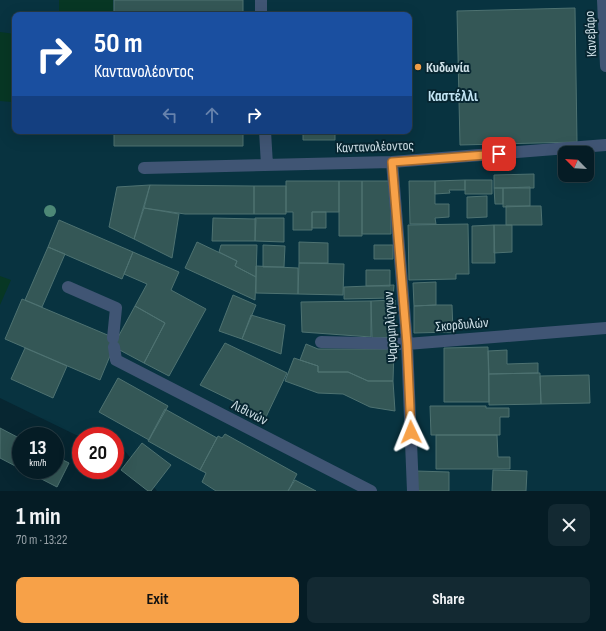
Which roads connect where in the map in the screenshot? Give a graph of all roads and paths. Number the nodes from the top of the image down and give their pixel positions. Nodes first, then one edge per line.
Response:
1 (261, 0) edge
2 (603, 0) edge
3 (262, 12) edge
4 (606, 66) edge
5 (266, 134) edge
6 (606, 145) edge
7 (392, 162) junction
8 (267, 165) junction
9 (144, 168) dead end
10 (68, 287) dead end
11 (606, 328) edge
12 (321, 342) dead end
13 (407, 344) junction
14 (371, 491) edge
15 (413, 491) edge

1 - 3 street
2 - 4 street, Κανεβάρο
5 - 8 street
6 - 7 street, Καντανολέοντος
7 - 8 street, Καντανολέοντος
7 - 13 street, Ψαρομηλίγγων
8 - 9 street, Καντανολέοντος
10 - 14 street, Λιθινών
11 - 13 street, Σκορδυλών
12 - 13 street, Σκορδυλών
13 - 15 street, Ψαρομηλίγγων

